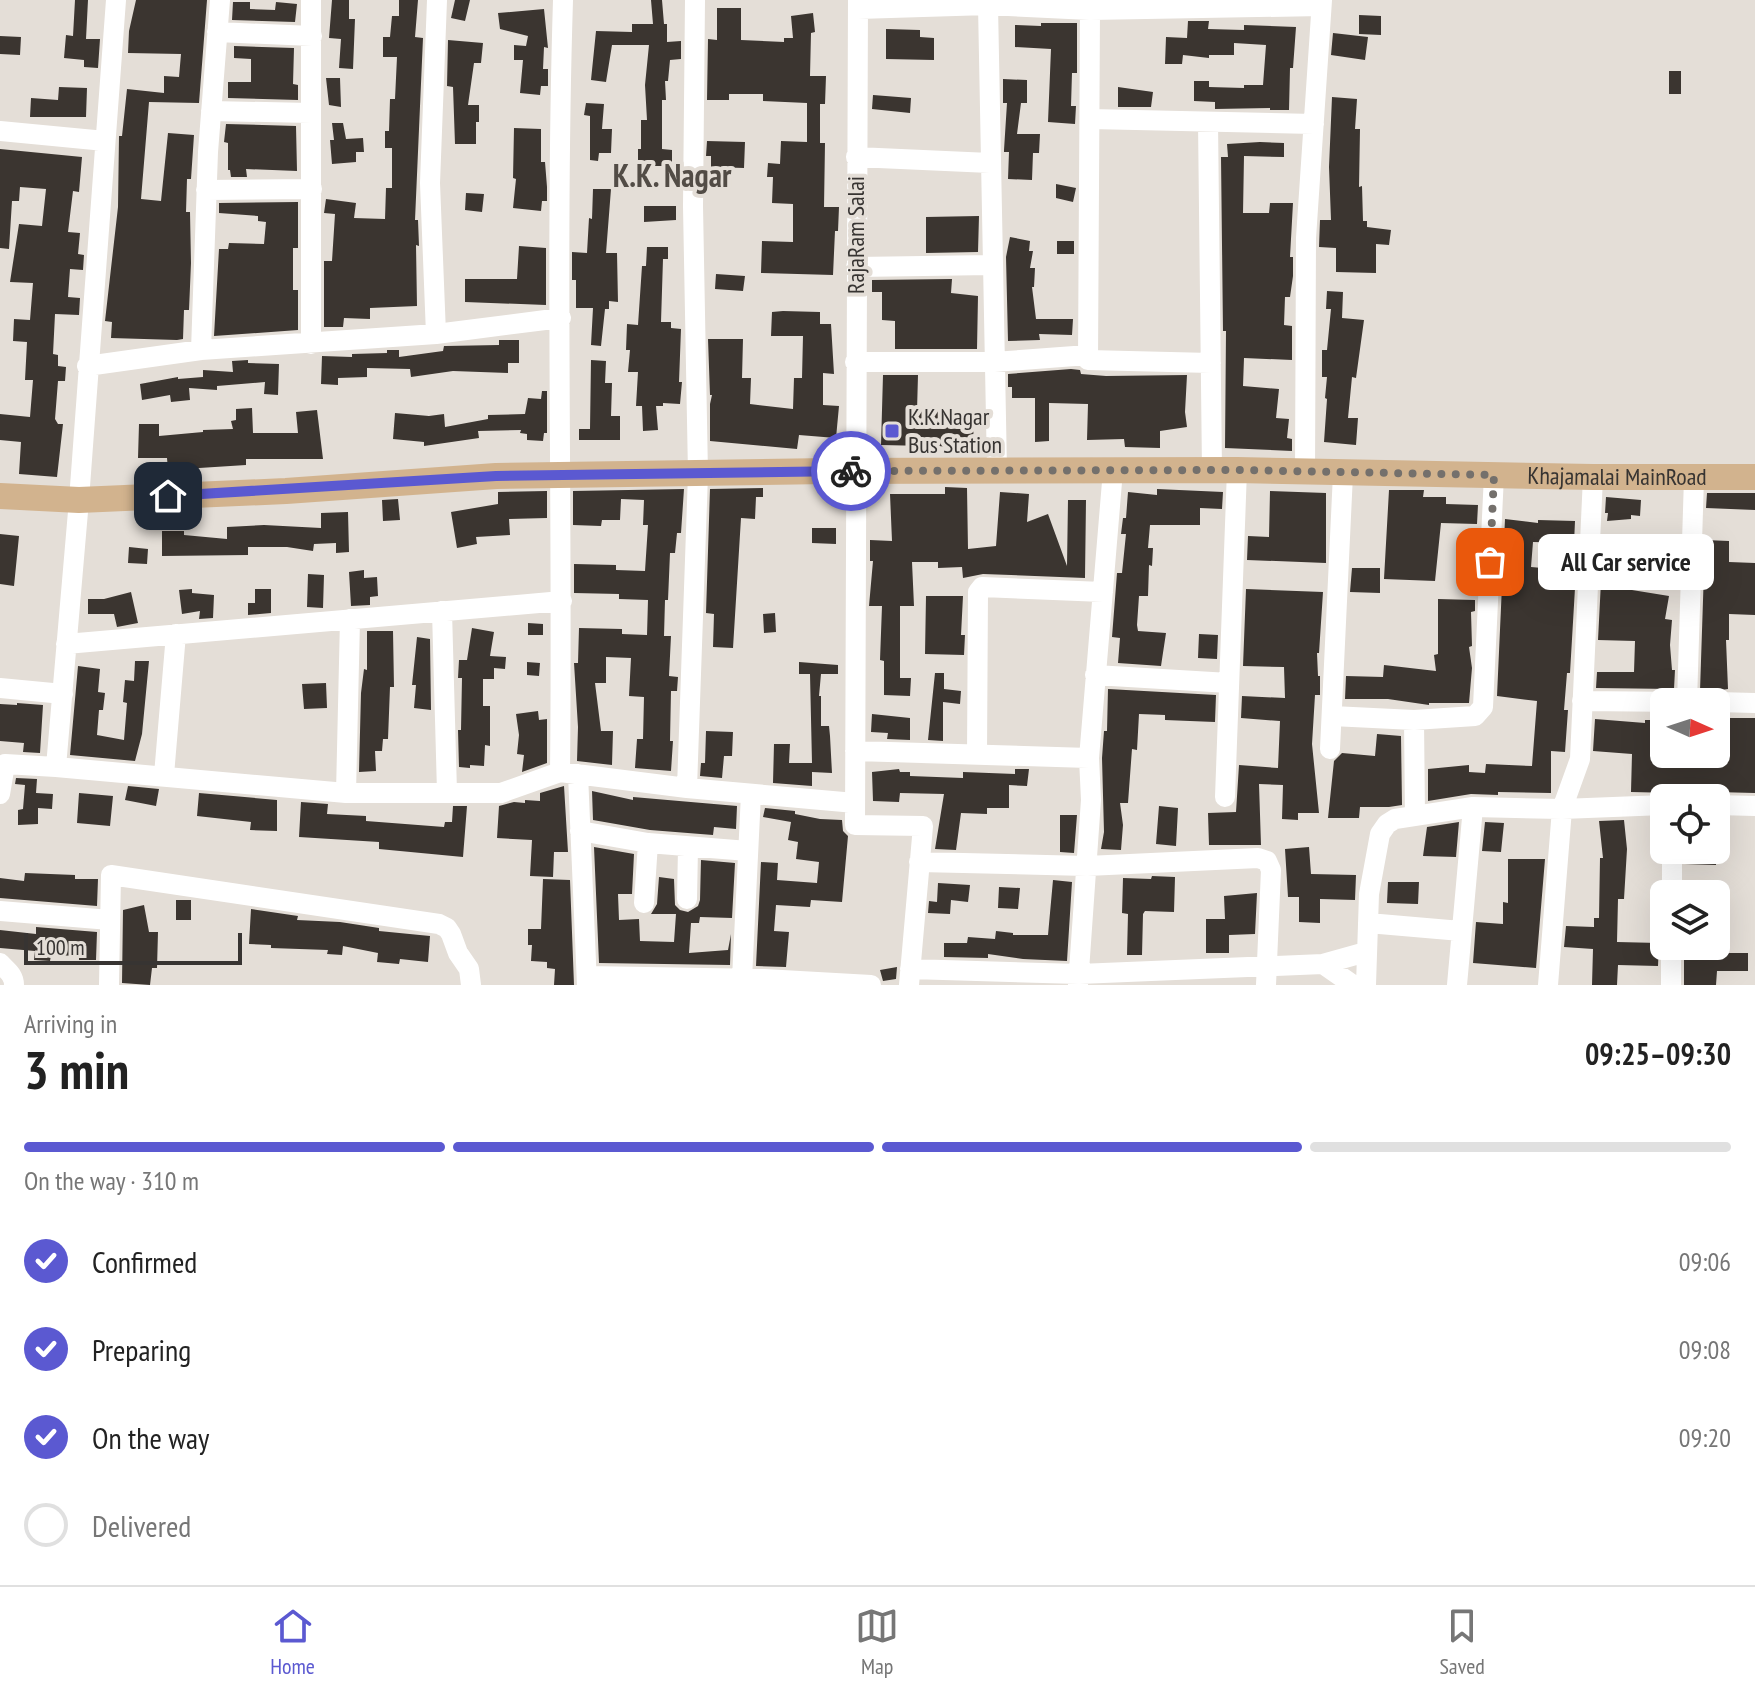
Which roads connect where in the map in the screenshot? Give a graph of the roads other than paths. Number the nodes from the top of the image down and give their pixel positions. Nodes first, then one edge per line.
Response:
1 (116, 0) edge
2 (220, 0) edge
3 (311, 0) edge
4 (437, 0) edge
5 (563, 0) edge
6 (695, 0) edge
7 (989, 2) edge
8 (1321, 3) edge
9 (858, 5) edge
10 (1090, 10) junction
11 (217, 32) junction
12 (312, 36) junction
13 (211, 111) junction
14 (311, 113) junction
15 (1090, 119) junction
16 (1208, 122) junction
17 (1314, 124) junction
18 (0, 131) edge
19 (105, 141) junction
20 (856, 157) junction
21 (990, 163) junction
22 (312, 189) junction
23 (206, 190) junction
24 (991, 265) junction
25 (856, 267) junction
26 (561, 318) junction
27 (436, 334) junction
28 (311, 344) junction
29 (201, 350) junction
30 (1088, 355) junction
31 (855, 362) junction
32 (994, 362) junction
33 (1211, 363) junction
34 (87, 366) junction
35 (997, 470) junction
36 (1113, 470) junction
37 (854, 471) junction
38 (1225, 471) junction
39 (1305, 472) junction
40 (560, 474) junction
41 (698, 474) junction
42 (1343, 474) junction
43 (1494, 475) junction
44 (1593, 477) junction
45 (1755, 477) edge
46 (1694, 478) junction
47 (0, 496) edge
48 (79, 500) junction
49 (1099, 595) junction
50 (562, 601) junction
51 (442, 611) junction
52 (350, 619) junction
53 (176, 634) junction
54 (66, 644) junction
55 (1095, 675) junction
56 (1229, 683) junction
57 (0, 688) edge
58 (1686, 688) edge
59 (63, 694) junction
60 (1582, 701) junction
61 (1650, 702) edge
62 (1730, 702) edge
63 (1755, 703) edge
64 (1332, 716) junction
65 (1414, 720) junction
66 (1330, 749) dead end
67 (855, 751) junction
68 (977, 754) junction
69 (1089, 758) junction
70 (56, 767) junction
71 (569, 773) junction
72 (164, 775) junction
73 (687, 788) junction
74 (447, 792) junction
75 (346, 793) junction
76 (0, 794) edge
77 (751, 794) junction
78 (1225, 797) dead end
79 (831, 801) junction
80 (855, 803) junction
81 (1730, 805) edge
82 (1650, 806) edge
83 (1755, 806) edge
84 (1473, 807) junction
85 (1562, 809) junction
86 (1415, 815) junction
87 (855, 825) junction
88 (580, 831) junction
89 (648, 843) junction
90 (688, 848) junction
91 (748, 851) junction
92 (919, 862) junction
93 (1087, 866) junction
94 (687, 899) dead end
95 (644, 903) dead end
96 (0, 911) edge
97 (110, 920) junction
98 (1368, 923) junction
99 (1461, 931) junction
100 (1366, 952) junction
101 (1671, 960) edge
102 (0, 963) edge
103 (1323, 964) junction
104 (1267, 976) edge
105 (910, 977) edge
106 (742, 979) junction
107 (1079, 979) edge
108 (587, 981) edge
109 (14, 985) edge
110 (109, 985) edge
111 (471, 985) edge
112 (871, 985) edge
113 (1353, 985) edge
114 (1366, 985) edge
115 (1457, 985) edge
116 (1548, 985) edge
117 (1671, 985) edge

1 - 19 street
2 - 11 street
3 - 12 street
4 - 27 street
5 - 26 street
6 - 41 street
7 - 9 street
7 - 10 street
7 - 21 street
8 - 10 street
8 - 17 street
9 - 20 street, RajaRam Salai
10 - 15 street
11 - 12 street
11 - 13 street
12 - 14 street
13 - 14 street
13 - 23 street
14 - 22 street
15 - 16 street
15 - 30 street
16 - 17 street
16 - 33 street
17 - 39 street
18 - 19 street
19 - 34 street
20 - 21 street
20 - 25 street, RajaRam Salai
21 - 24 street
22 - 23 street
22 - 28 street
23 - 29 street
24 - 25 street
24 - 32 street
25 - 31 street, RajaRam Salai
26 - 27 street
26 - 40 street
27 - 28 street
28 - 29 street
29 - 34 street
30 - 32 street
30 - 33 street
31 - 32 street
31 - 37 street, RajaRam Salai
32 - 35 street
33 - 38 street
34 - 48 street
35 - 36 main road, Khajamalai MainRoad
35 - 37 main road, Khajamalai MainRoad
36 - 38 main road, Khajamalai MainRoad
36 - 49 street
37 - 41 main road, Khajamalai MainRoad
37 - 67 street, RajaRam Salai
38 - 39 main road, Khajamalai MainRoad
38 - 56 street
39 - 42 main road, Khajamalai MainRoad
40 - 41 main road, Khajamalai MainRoad
40 - 48 main road, Khajamalai MainRoad
40 - 50 street
41 - 73 street
42 - 43 main road, Khajamalai MainRoad
42 - 64 street
43 - 44 main road, Khajamalai MainRoad
43 - 65 street
44 - 46 main road, Khajamalai MainRoad
44 - 60 street
45 - 46 main road, Khajamalai MainRoad
46 - 58 street
47 - 48 main road, Khajamalai MainRoad
48 - 54 street
49 - 55 street
49 - 68 street
50 - 51 street
50 - 71 street
51 - 52 street
51 - 74 street
52 - 53 street
52 - 75 street
53 - 54 street
53 - 72 street
54 - 59 street
55 - 56 street
55 - 69 street
56 - 78 street
57 - 59 street
59 - 70 street
60 - 61 street
60 - 85 street
62 - 63 street
64 - 65 street
64 - 66 street
65 - 86 street
67 - 68 street
67 - 80 street, RajaRam Salai
68 - 69 street
69 - 93 street
70 - 72 street
70 - 76 street
71 - 73 street
71 - 74 street
71 - 88 street
72 - 75 street
73 - 77 street
74 - 75 street
77 - 79 street
77 - 91 street
79 - 80 street
79 - 87 street
80 - 87 street, RajaRam Salai
81 - 83 street
82 - 85 street
84 - 85 street
84 - 86 street
84 - 99 street
85 - 116 street
86 - 98 street
87 - 92 street
88 - 89 street
88 - 108 street
89 - 90 street
89 - 95 street
90 - 91 street
90 - 94 street
91 - 106 street
92 - 93 street
92 - 105 street
93 - 104 street
93 - 107 street
96 - 97 street
97 - 110 street
97 - 111 street
98 - 99 street
98 - 100 street
99 - 115 street
100 - 103 street
100 - 114 street
101 - 117 street
102 - 109 street
103 - 104 street
103 - 113 street
104 - 107 street
105 - 107 street
106 - 108 street
106 - 112 street

